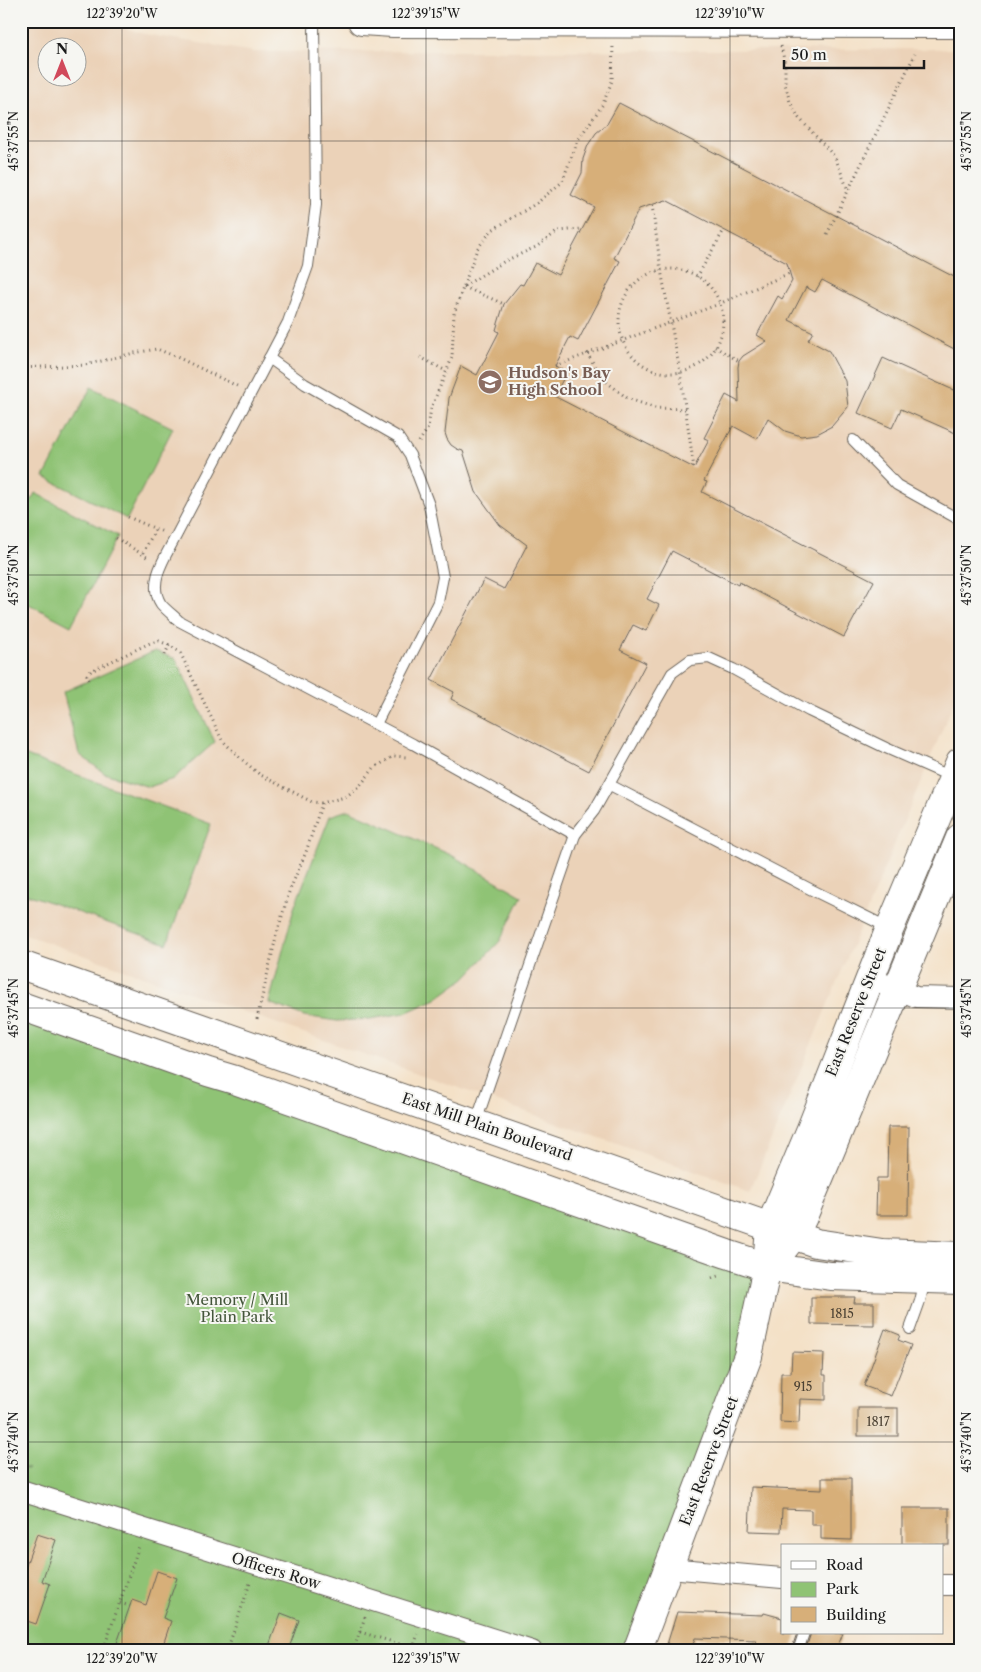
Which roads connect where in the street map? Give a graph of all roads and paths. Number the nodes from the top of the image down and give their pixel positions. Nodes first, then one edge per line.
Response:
1 (314, 21) edge
2 (362, 21) edge
3 (816, 23) edge
4 (612, 24) junction
5 (960, 24) edge
6 (780, 38) dead end
7 (916, 54) dead end
8 (848, 190) junction
9 (652, 205) dead end
10 (582, 229) dead end
11 (724, 230) dead end
12 (827, 234) dead end
13 (661, 270) junction
14 (790, 273) dead end
15 (697, 277) junction
16 (464, 287) junction
17 (504, 304) dead end
18 (719, 304) junction
19 (671, 322) junction
20 (623, 339) junction
21 (715, 347) junction
22 (587, 354) junction
23 (420, 357) dead end
24 (269, 358) junction
25 (740, 361) dead end
26 (555, 366) dead end
27 (21, 368) edge
28 (446, 371) junction
29 (680, 372) junction
30 (250, 393) junction
31 (686, 409) junction
32 (853, 440) dead end
33 (410, 454) junction
34 (694, 468) dead end
35 (128, 517) dead end
36 (960, 520) edge
37 (156, 528) junction
38 (116, 538) dead end
39 (175, 538) junction
40 (143, 554) junction
41 (160, 567) junction
42 (169, 645) junction
43 (165, 654) dead end
44 (89, 680) dead end
45 (376, 724) junction
46 (413, 744) junction
47 (957, 769) edge
48 (610, 785) junction
49 (322, 803) junction
50 (931, 829) junction
51 (575, 835) junction
52 (960, 839) edge
53 (890, 928) junction
54 (21, 964) edge
55 (870, 978) junction
56 (896, 989) junction
57 (960, 998) edge
58 (21, 1006) edge
59 (257, 1019) dead end
60 (476, 1123) junction
61 (782, 1231) junction
62 (960, 1256) edge
63 (767, 1267) junction
64 (925, 1279) junction
65 (960, 1280) edge
66 (910, 1329) dead end
67 (21, 1490) edge
68 (145, 1530) junction
69 (257, 1564) junction
70 (669, 1568) junction
71 (781, 1578) edge
72 (944, 1585) edge
73 (960, 1585) edge
74 (371, 1600) junction
75 (120, 1602) junction
76 (130, 1606) dead end
77 (424, 1617) junction
78 (360, 1632) junction
79 (804, 1634) edge
80 (406, 1646) junction
81 (413, 1648) junction
82 (110, 1651) edge
83 (227, 1651) edge
84 (353, 1651) edge
85 (404, 1651) edge
86 (420, 1651) edge
87 (532, 1651) edge
88 (637, 1651) edge
89 (798, 1651) edge

1 - 24 lane
2 - 4 street
3 - 4 street
3 - 5 street
4 - 16 path
6 - 8 path
7 - 8 path
8 - 12 path
9 - 13 path
10 - 16 path
11 - 15 path
13 - 15 path
13 - 19 path
13 - 20 path
14 - 18 path
15 - 18 path
16 - 17 path
16 - 28 path
18 - 19 path
18 - 21 path
19 - 20 path
19 - 29 path
20 - 22 path
20 - 29 path
21 - 25 path
21 - 29 path
22 - 26 path
22 - 31 path
23 - 28 path
24 - 30 lane
24 - 33 lane
27 - 30 path
28 - 33 path
29 - 31 path
30 - 39 lane
31 - 34 path
32 - 36 lane
33 - 45 lane
35 - 37 path
37 - 39 path
37 - 40 path
38 - 40 path
39 - 41 lane
40 - 41 path
41 - 45 lane
42 - 43 path
42 - 44 path
42 - 49 path
45 - 46 lane
46 - 49 path
46 - 51 lane
47 - 48 lane
47 - 50 street, East Reserve Street
48 - 51 lane
48 - 53 lane
49 - 59 path
50 - 52 street
50 - 53 street, East Reserve Street
51 - 60 lane
52 - 56 street, East Reserve Street
53 - 55 street, East Reserve Street
54 - 60 street, East Mill Plain Boulevard
55 - 56 street
55 - 61 street, East Reserve Street
56 - 57 street
56 - 61 street, East Reserve Street
58 - 63 street
60 - 61 street, East Mill Plain Boulevard
61 - 62 street, East Mill Plain Boulevard
61 - 63 street, East Reserve Street
63 - 64 street
63 - 70 street, East Reserve Street
64 - 65 street
64 - 66 lane
67 - 68 street, Officers Row
68 - 69 street, Officers Row
68 - 75 path
69 - 74 street, Officers Row
69 - 83 path
70 - 71 street
70 - 88 street, East Reserve Street
72 - 73 street
74 - 77 street, Officers Row
74 - 78 path
75 - 76 path
75 - 82 path
77 - 81 path
77 - 87 street, Officers Row
78 - 80 path
78 - 84 path
79 - 89 lane
80 - 81 path
80 - 85 path
81 - 86 path

